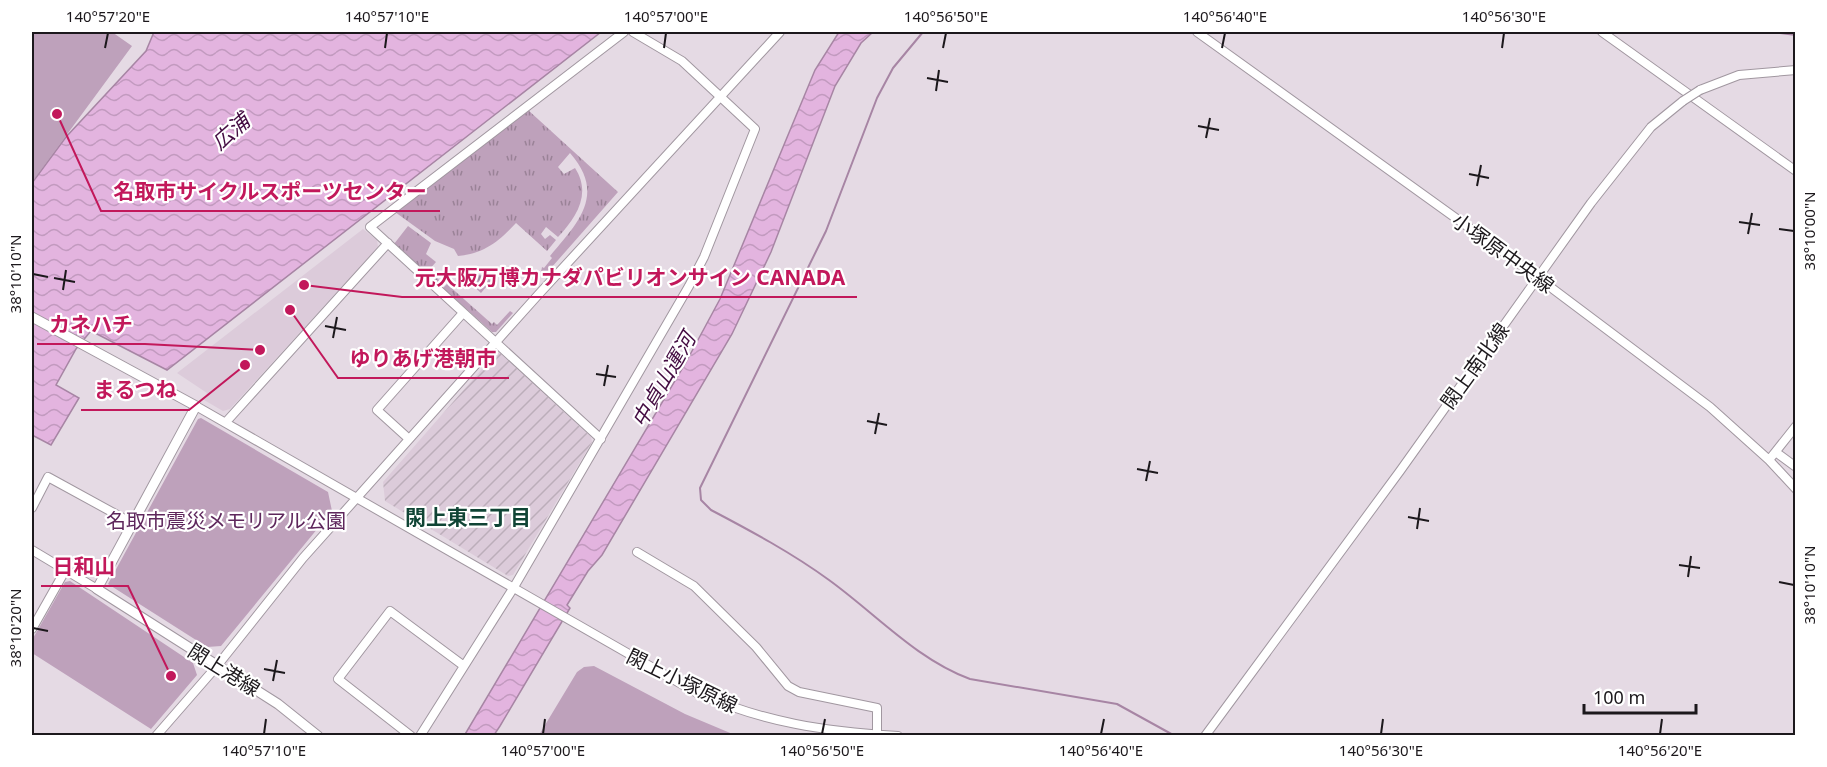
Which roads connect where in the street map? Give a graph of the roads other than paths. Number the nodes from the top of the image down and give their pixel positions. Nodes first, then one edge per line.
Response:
1 (624, 32) edge
2 (633, 32) edge
3 (780, 32) edge
4 (1197, 32) edge
5 (1602, 32) edge
6 (1796, 70) edge
7 (719, 96) junction
8 (1796, 171) edge
9 (388, 243) junction
10 (1539, 279) junction
11 (463, 313) junction
12 (32, 317) edge
13 (496, 342) junction
14 (196, 406) junction
15 (226, 422) junction
16 (1796, 426) edge
17 (410, 439) junction
18 (601, 439) junction
19 (1777, 453) junction
20 (1769, 460) junction
21 (1796, 467) edge
22 (1796, 489) edge
23 (358, 497) junction
24 (32, 508) edge
25 (132, 523) junction
26 (32, 550) edge
27 (637, 552) dead end
28 (66, 569) junction
29 (514, 587) junction
30 (97, 589) junction
31 (32, 629) edge
32 (217, 666) junction
33 (464, 666) junction
34 (156, 735) edge
35 (318, 735) edge
36 (411, 735) edge
37 (420, 735) edge
38 (877, 735) edge
39 (898, 735) edge
40 (1205, 735) edge

1 - 9 street
2 - 7 street
3 - 7 street
4 - 10 street, 小塚原中央線
5 - 8 street
6 - 10 street, 閖上南北線, bridge
7 - 13 street
7 - 18 street
9 - 11 street
9 - 15 street
10 - 20 street, 小塚原中央線
10 - 40 street, 閖上南北線
11 - 13 street
11 - 17 street
12 - 14 main road
13 - 17 street
13 - 18 street
14 - 15 street
14 - 25 main road
15 - 23 street
16 - 19 street
17 - 23 street
18 - 29 street
19 - 20 street
19 - 21 street
20 - 22 street, 小塚原中央線
23 - 29 street
23 - 32 street
24 - 25 street
25 - 30 main road
26 - 28 street
27 - 38 street
28 - 30 street
28 - 31 street
29 - 33 street
29 - 38 street, 閖上小塚原線
30 - 32 main road, 閖上港線
32 - 34 street
32 - 35 main road, 閖上港線
33 - 36 street
33 - 37 street
38 - 39 street, 閖上小塚原線

